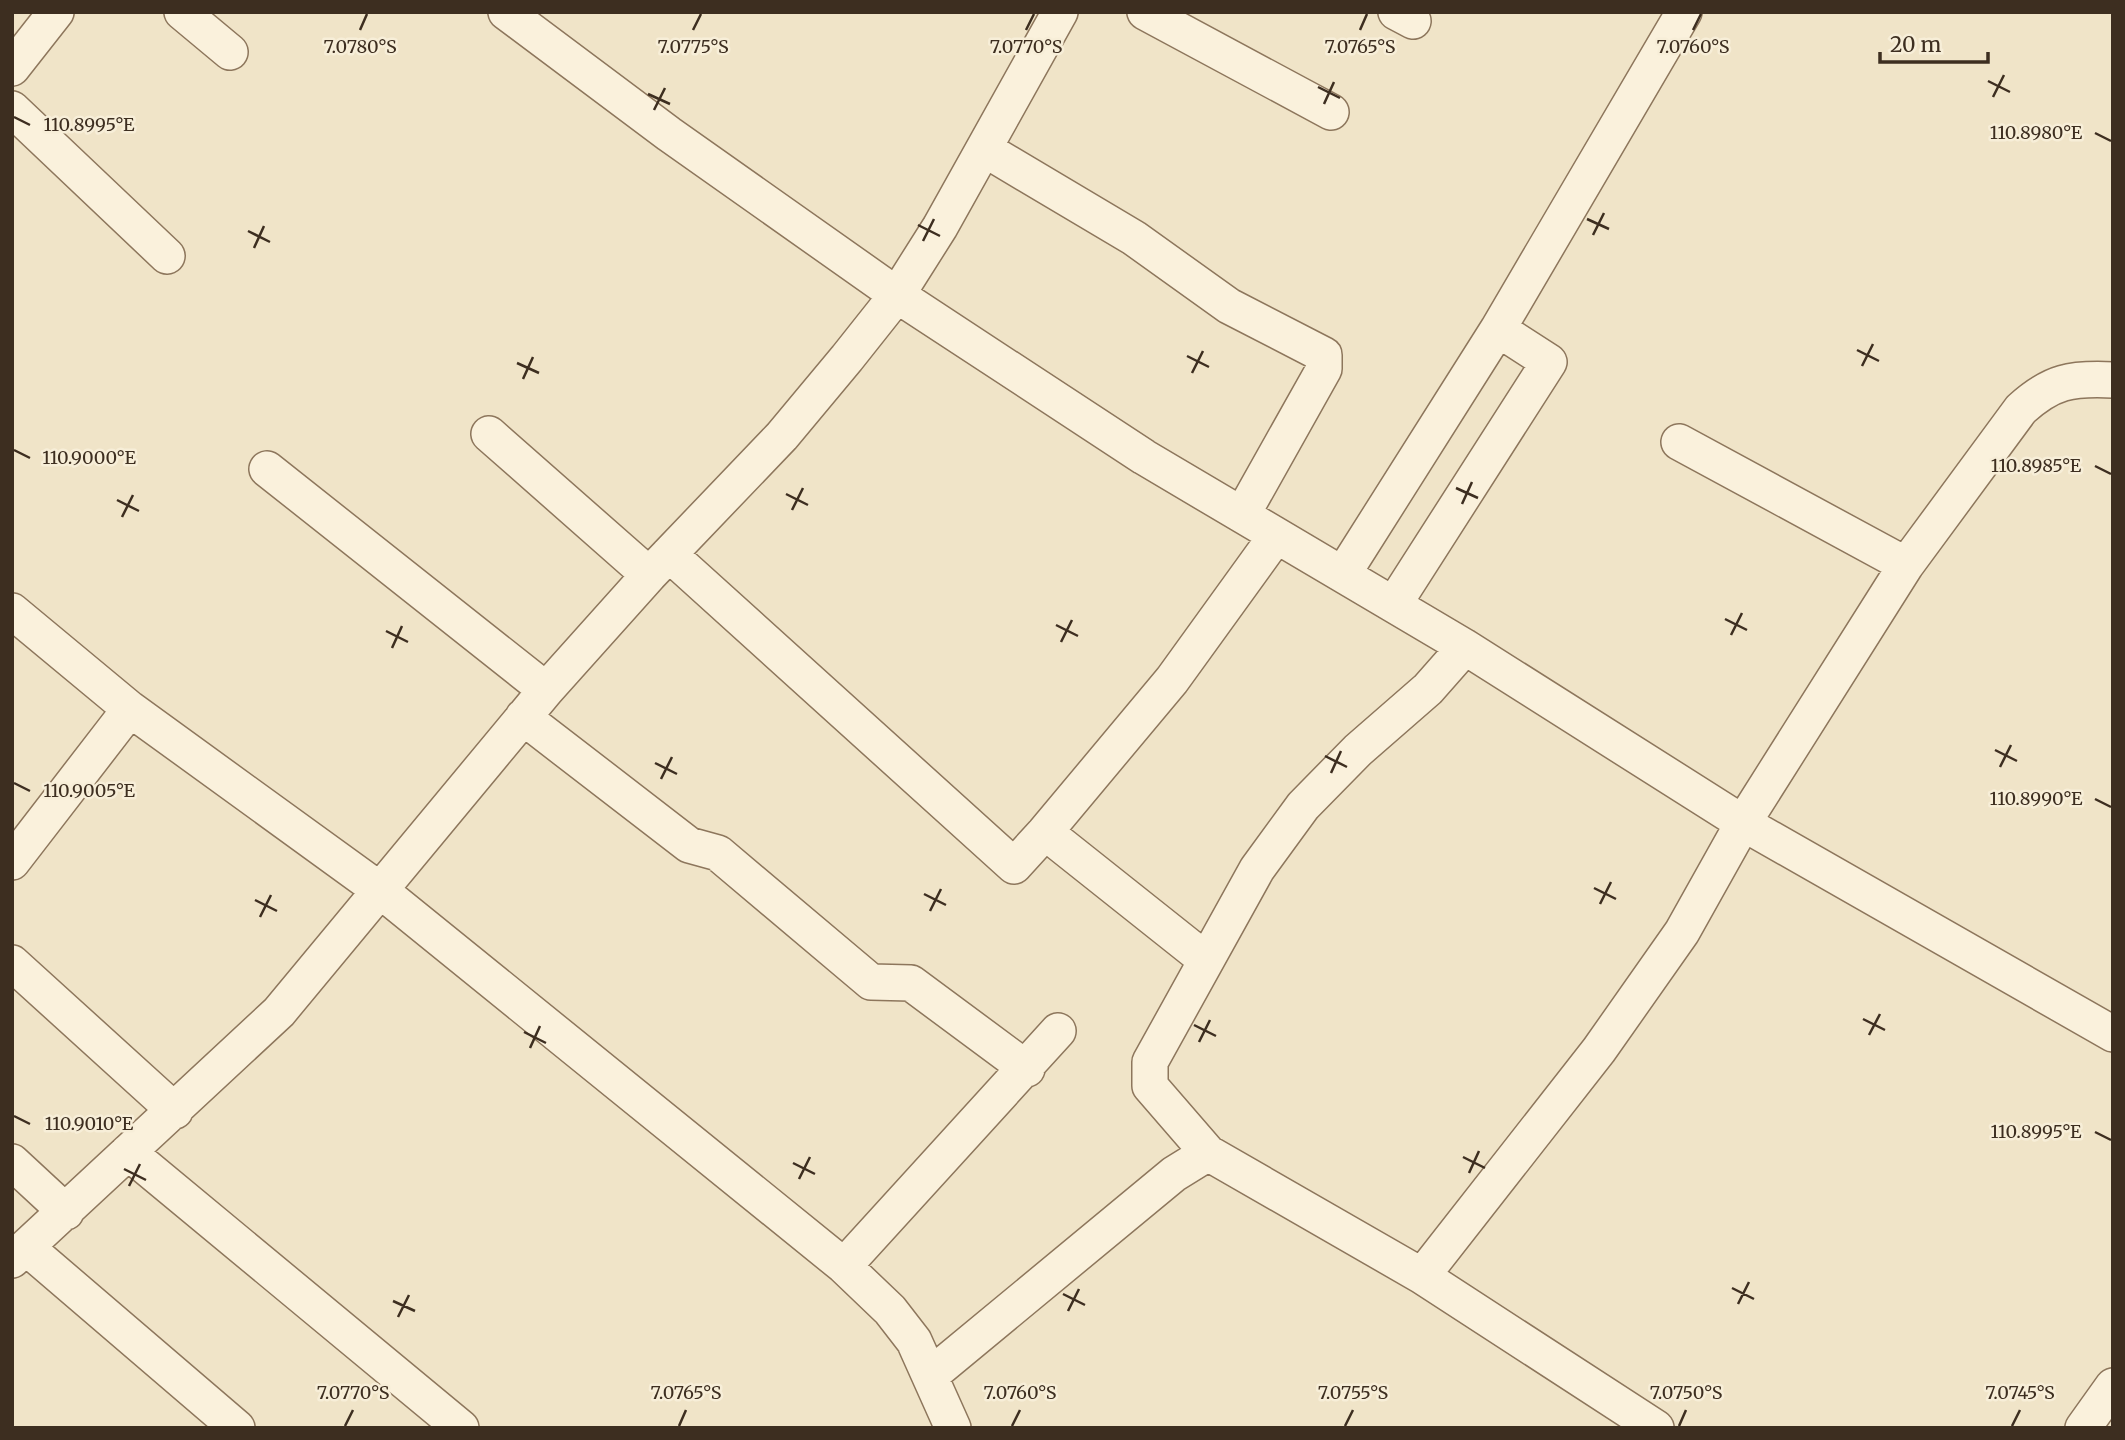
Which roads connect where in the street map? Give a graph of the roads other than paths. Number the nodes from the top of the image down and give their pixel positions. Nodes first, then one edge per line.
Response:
1 (55, 12) edge
2 (182, 12) edge
3 (506, 12) edge
4 (1060, 12) edge
5 (1145, 12) edge
6 (1684, 12) edge
7 (230, 52) dead end
8 (12, 68) edge
9 (12, 109) edge
10 (1331, 112) dead end
11 (986, 150) junction
12 (167, 256) dead end
13 (897, 295) junction
14 (1498, 329) junction
15 (2113, 380) edge
16 (489, 434) dead end
17 (1679, 442) dead end
18 (267, 469) dead end
19 (1242, 515) junction
20 (1276, 536) junction
21 (659, 564) junction
22 (1906, 565) junction
23 (1343, 574) junction
24 (1394, 604) junction
25 (12, 611) edge
26 (1465, 647) junction
27 (546, 690) junction
28 (130, 709) junction
29 (523, 716) junction
30 (1743, 823) junction
31 (1045, 832) junction
32 (12, 862) edge
33 (380, 891) junction
34 (1206, 960) junction
35 (12, 963) edge
36 (1058, 1031) dead end
37 (2113, 1034) edge
38 (1027, 1069) junction
39 (175, 1111) junction
40 (128, 1152) junction
41 (1208, 1153) junction
42 (12, 1162) edge
43 (66, 1212) junction
44 (20, 1254) edge
45 (844, 1266) junction
46 (1422, 1276) junction
47 (931, 1375) junction
48 (2113, 1386) edge
49 (237, 1428) edge
50 (461, 1428) edge
51 (953, 1428) edge
52 (1656, 1428) edge
53 (2083, 1428) edge

1 - 8 street
2 - 7 street
3 - 13 street
4 - 11 street
5 - 10 street
6 - 14 street
9 - 12 street
11 - 13 street
11 - 19 street
13 - 19 street
13 - 21 street
14 - 23 street
14 - 24 street
15 - 22 street
16 - 21 street
17 - 22 street
18 - 27 street
19 - 20 street
20 - 23 street
20 - 31 street
21 - 27 street
21 - 31 street
22 - 30 street
23 - 24 street
24 - 26 street
25 - 28 street
26 - 30 street
26 - 34 street
27 - 29 street
28 - 32 street
28 - 33 street
29 - 33 street
29 - 38 street
30 - 37 street
30 - 46 street
31 - 34 street
33 - 39 street
33 - 45 street
34 - 41 street
35 - 39 street
36 - 38 street
38 - 45 street
39 - 40 street
40 - 43 street
40 - 50 street
41 - 46 street
41 - 47 street
42 - 43 street
43 - 44 street
44 - 49 street
45 - 47 street
46 - 52 street
47 - 51 street
48 - 53 street

